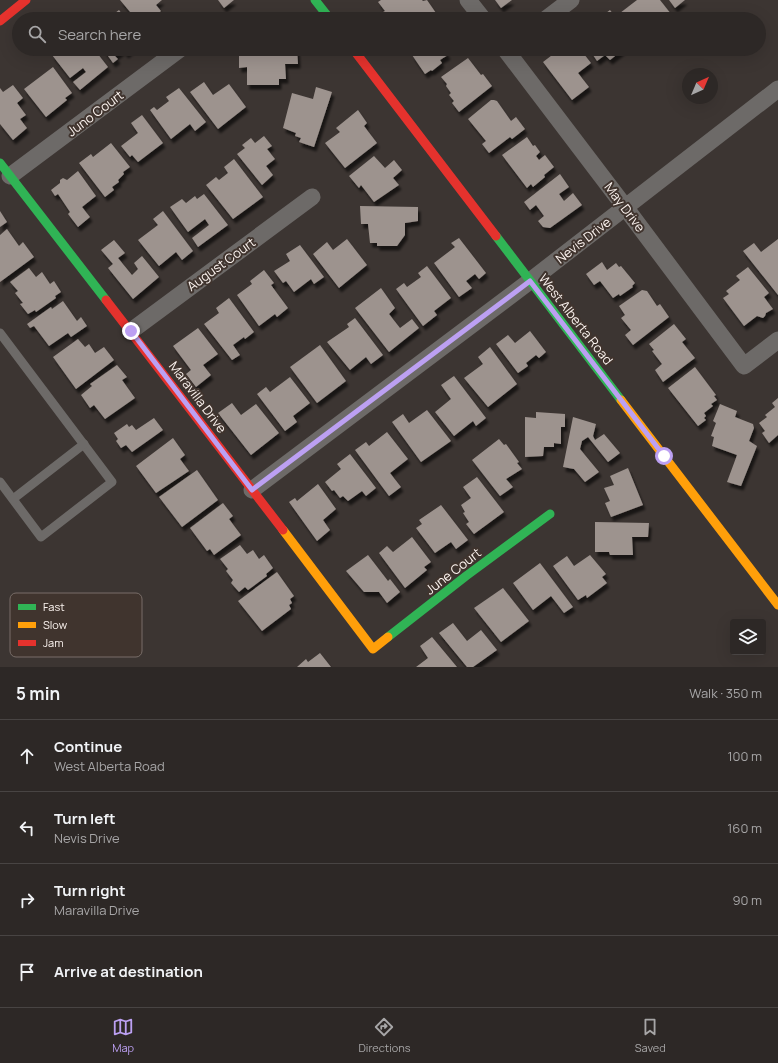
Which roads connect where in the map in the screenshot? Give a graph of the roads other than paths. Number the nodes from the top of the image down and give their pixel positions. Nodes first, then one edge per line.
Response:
1 (26, 0) edge
2 (315, 0) edge
3 (468, 0) edge
4 (571, 0) edge
5 (324, 12) edge
6 (477, 12) edge
7 (555, 12) edge
8 (0, 21) edge
9 (170, 56) edge
10 (358, 56) edge
11 (511, 56) edge
12 (778, 89) edge
13 (5, 170) edge
14 (312, 197) dead end
15 (626, 207) junction
16 (530, 281) junction
17 (131, 331) junction
18 (0, 333) edge
19 (778, 340) edge
20 (84, 444) junction
21 (0, 482) edge
22 (252, 490) junction
23 (13, 499) junction
24 (550, 514) dead end
25 (778, 605) edge
26 (373, 649) joint

1 - 8 street
2 - 5 street
3 - 6 street
4 - 7 street
9 - 13 street, Juno Court
10 - 16 street, West Alberta Road
11 - 15 street, May Drive
12 - 15 street, Nevis Drive
13 - 17 street, Maravilla Drive
14 - 17 street, August Court
15 - 16 street, Nevis Drive
15 - 19 street, May Drive
16 - 22 street, Nevis Drive
16 - 25 street, West Alberta Road
17 - 22 street, Maravilla Drive
18 - 20 lane
20 - 23 lane
20 - 23 lane
21 - 23 lane
22 - 26 street, Maravilla Drive
24 - 26 street, June Court

